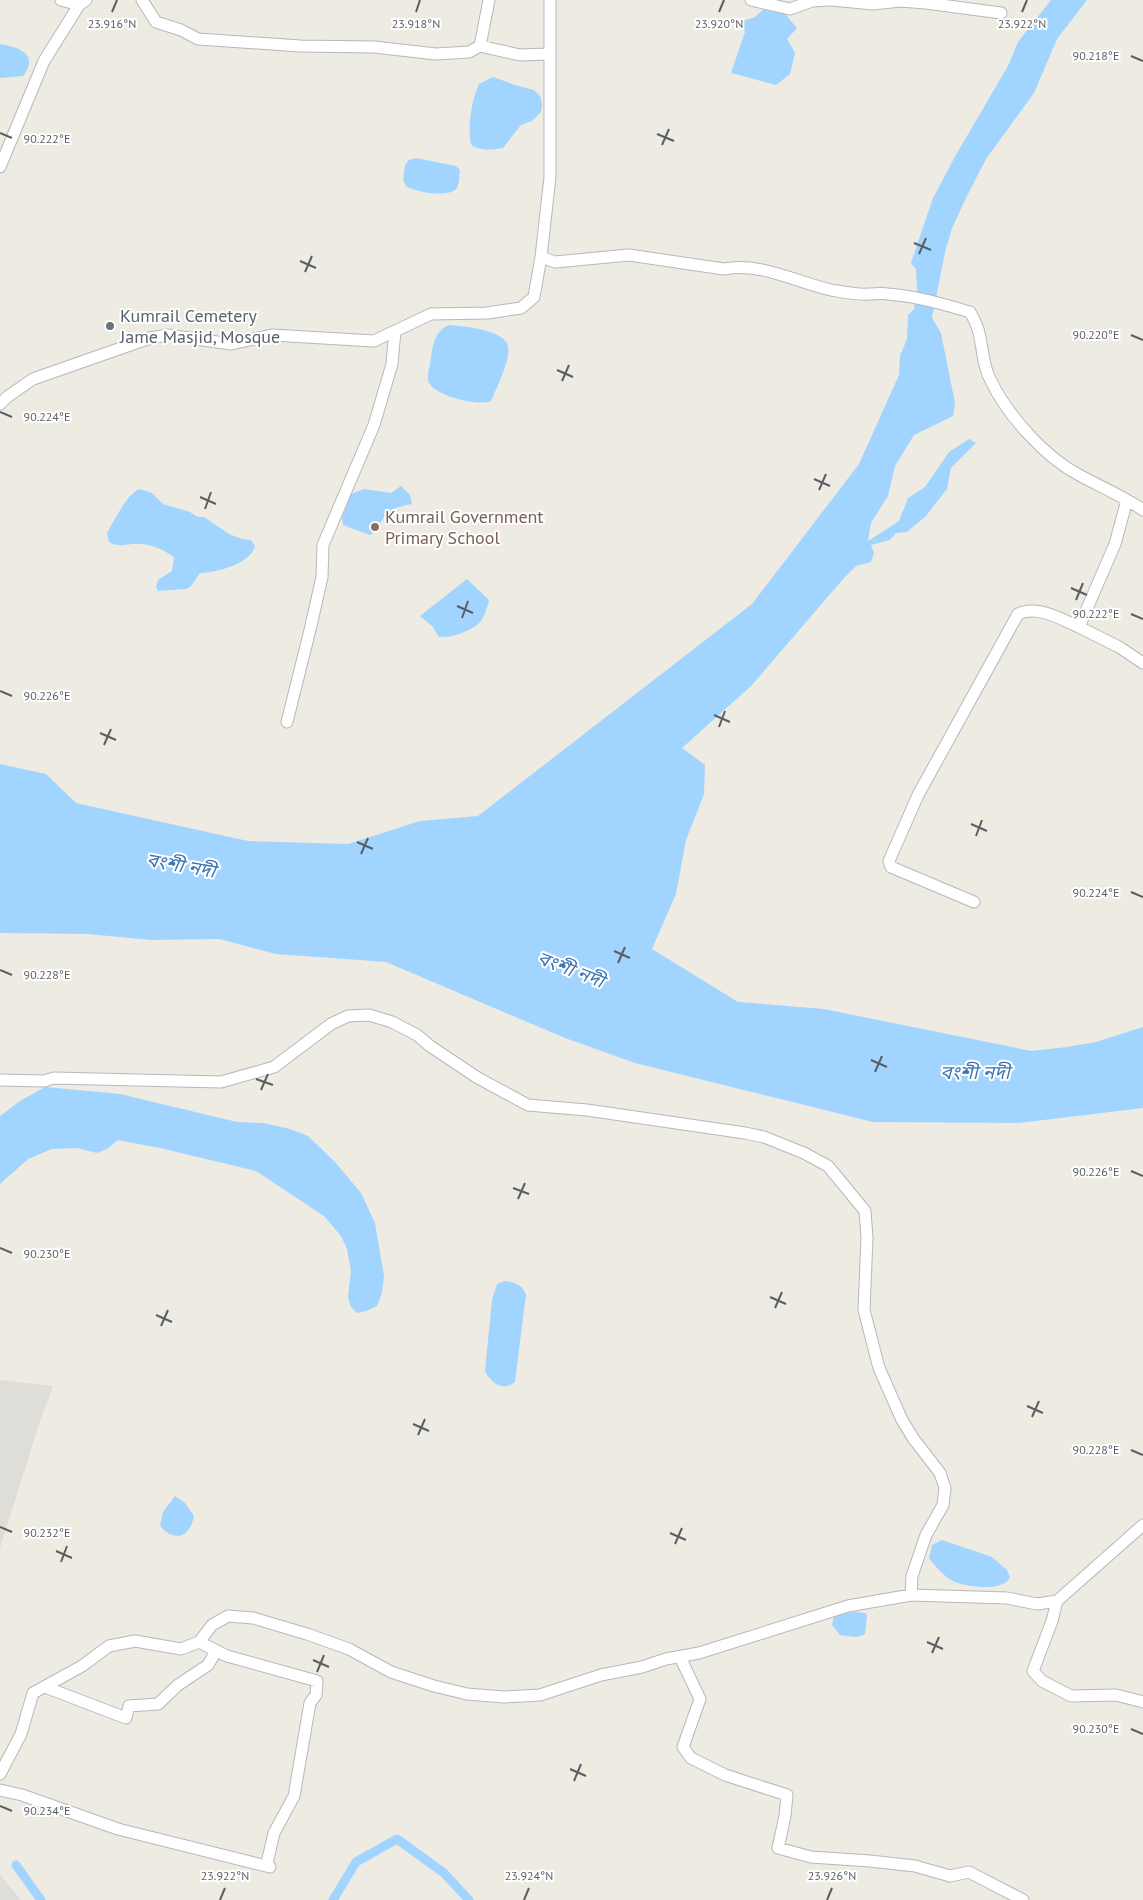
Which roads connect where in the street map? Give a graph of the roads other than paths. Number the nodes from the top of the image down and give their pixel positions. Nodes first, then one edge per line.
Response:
1 (61, 0) edge
2 (142, 0) edge
3 (488, 0) edge
4 (550, 0) edge
5 (751, 0) edge
6 (831, 0) edge
7 (82, 3) edge
8 (1001, 13) dead end
9 (480, 46) junction
10 (549, 54) junction
11 (0, 167) edge
12 (541, 256) junction
13 (394, 331) junction
14 (0, 404) edge
15 (1127, 500) junction
16 (1143, 510) edge
17 (1079, 627) junction
18 (1143, 663) edge
19 (287, 722) dead end
20 (974, 902) dead end
21 (0, 1080) edge
22 (1143, 1524) edge
23 (911, 1595) junction
24 (1057, 1600) junction
25 (200, 1642) junction
26 (216, 1651) junction
27 (680, 1657) junction
28 (45, 1687) junction
29 (1143, 1702) edge
30 (0, 1774) edge
31 (0, 1790) edge
32 (1023, 1900) edge

1 - 7 street
2 - 9 street
3 - 9 street
4 - 10 street
5 - 6 street
6 - 8 street
7 - 11 street
9 - 10 street
10 - 12 street
12 - 13 street
12 - 15 street
13 - 14 street
13 - 19 street
15 - 16 street
15 - 17 street
17 - 18 street
17 - 20 street
21 - 23 street
22 - 24 street
23 - 24 street
23 - 27 street
24 - 29 street
25 - 26 street
25 - 27 street
25 - 28 street
26 - 28 street
26 - 31 street
27 - 32 street
28 - 30 street

